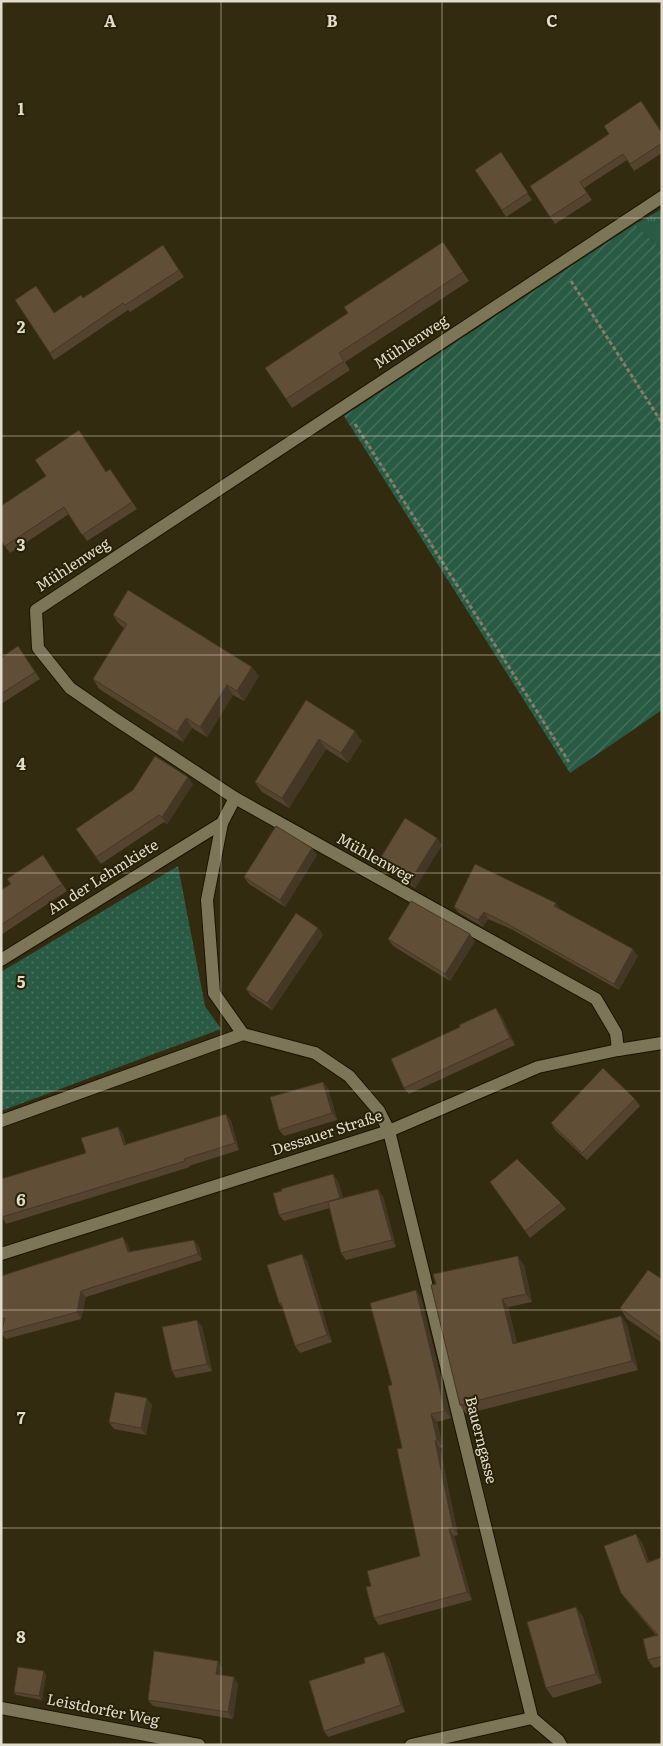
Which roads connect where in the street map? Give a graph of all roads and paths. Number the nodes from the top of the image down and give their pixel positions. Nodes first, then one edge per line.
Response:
1 (662, 197) edge
2 (560, 263) junction
3 (344, 406) junction
4 (662, 423) edge
5 (569, 762) dead end
6 (235, 798) junction
7 (222, 823) junction
8 (1, 960) edge
9 (243, 1034) junction
10 (662, 1043) edge
11 (618, 1050) junction
12 (1, 1121) edge
13 (390, 1130) junction
14 (1, 1254) edge
15 (1, 1708) edge
16 (532, 1718) junction
17 (199, 1745) edge
18 (410, 1745) edge
19 (561, 1745) edge

1 - 2 street, Mühlenweg
2 - 3 street, Mühlenweg
2 - 4 path
3 - 5 path
3 - 6 street, Mühlenweg
6 - 7 street
6 - 11 street, Mühlenweg
7 - 8 street, An der Lehmkiete
7 - 9 street
9 - 12 street
9 - 13 street
10 - 11 street, Dessauer Straße
11 - 13 street, Dessauer Straße
13 - 14 street, Dessauer Straße
13 - 16 street, Bauerngasse
15 - 17 street, Leistdorfer Weg
16 - 18 street
16 - 19 street

